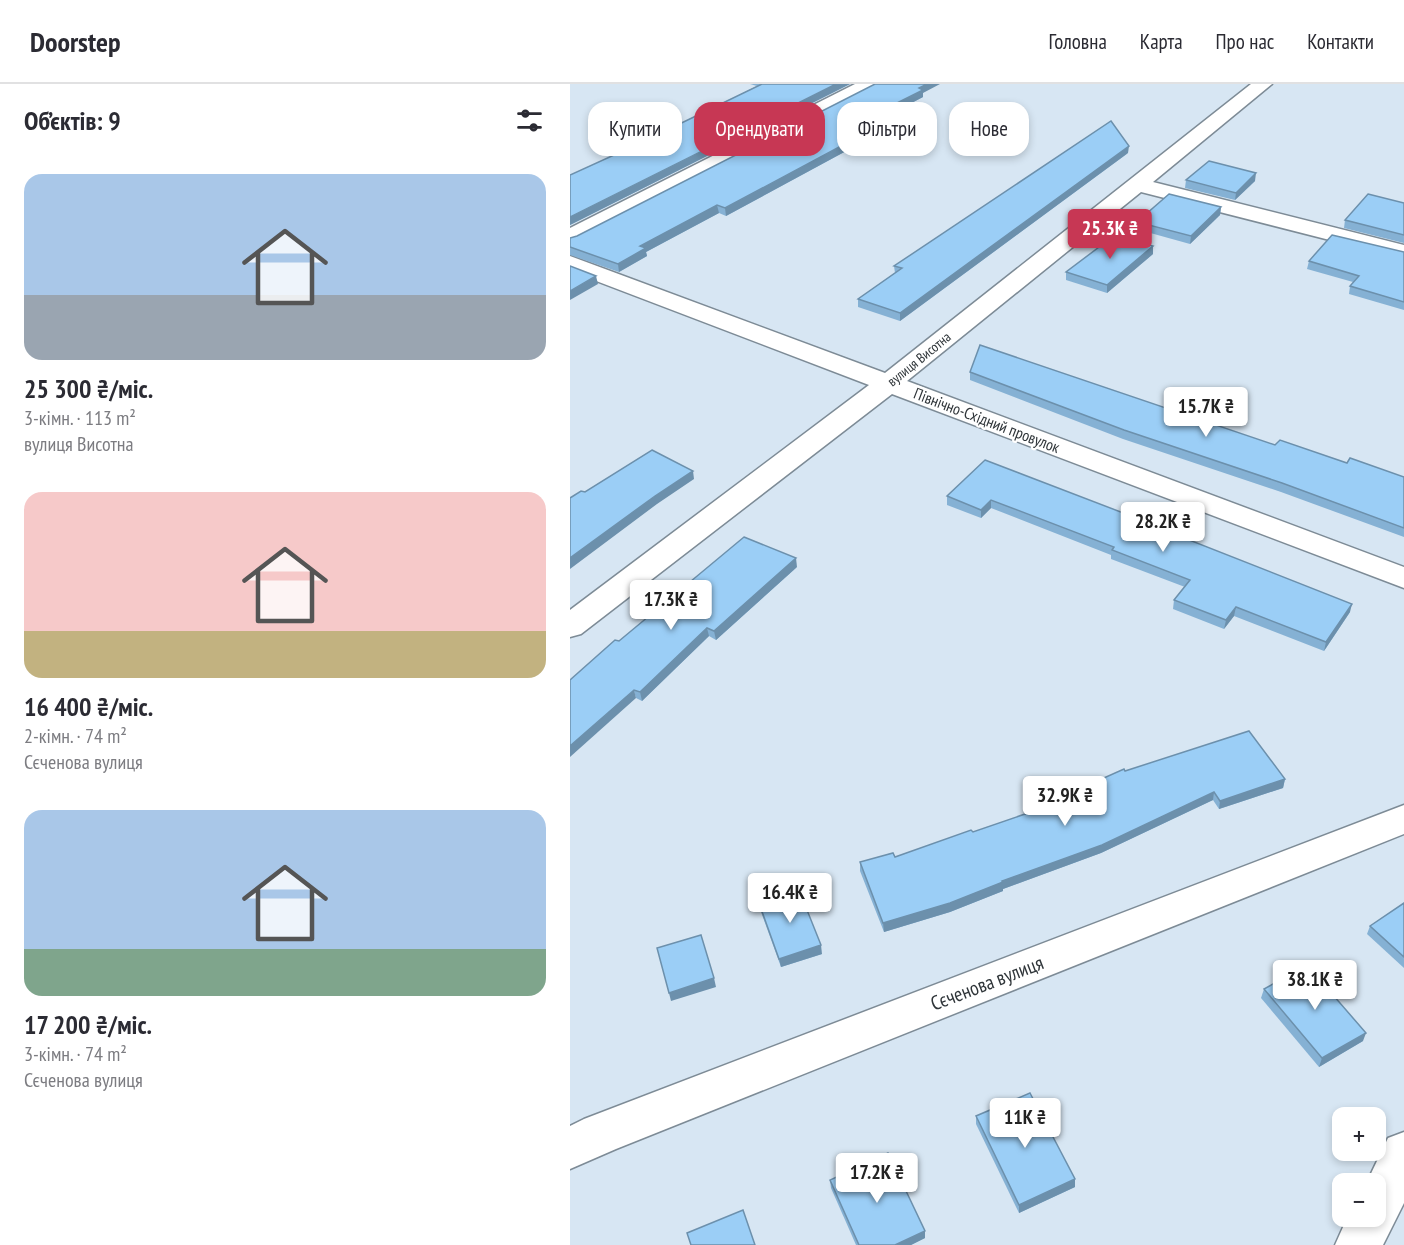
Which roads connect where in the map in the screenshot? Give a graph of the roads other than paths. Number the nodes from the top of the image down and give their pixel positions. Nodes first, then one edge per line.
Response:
1 (869, 84) edge
2 (1263, 84) edge
3 (1136, 184) junction
4 (570, 237) edge
5 (1404, 252) edge
6 (570, 263) edge
7 (889, 383) junction
8 (1404, 578) edge
9 (570, 626) edge
10 (1404, 819) edge
11 (570, 1148) edge
12 (1404, 1153) edge
13 (1386, 1191) edge
14 (1368, 1227) edge
15 (1359, 1245) edge

1 - 4 street
2 - 3 street, вулиця Висотна
3 - 5 street
3 - 7 street, вулиця Висотна
6 - 7 street, Північно-Східний провулок
7 - 8 street, Північно-Східний провулок
7 - 9 street, вулиця Висотна
10 - 11 street, Сєченова вулиця
12 - 13 street
14 - 15 street

